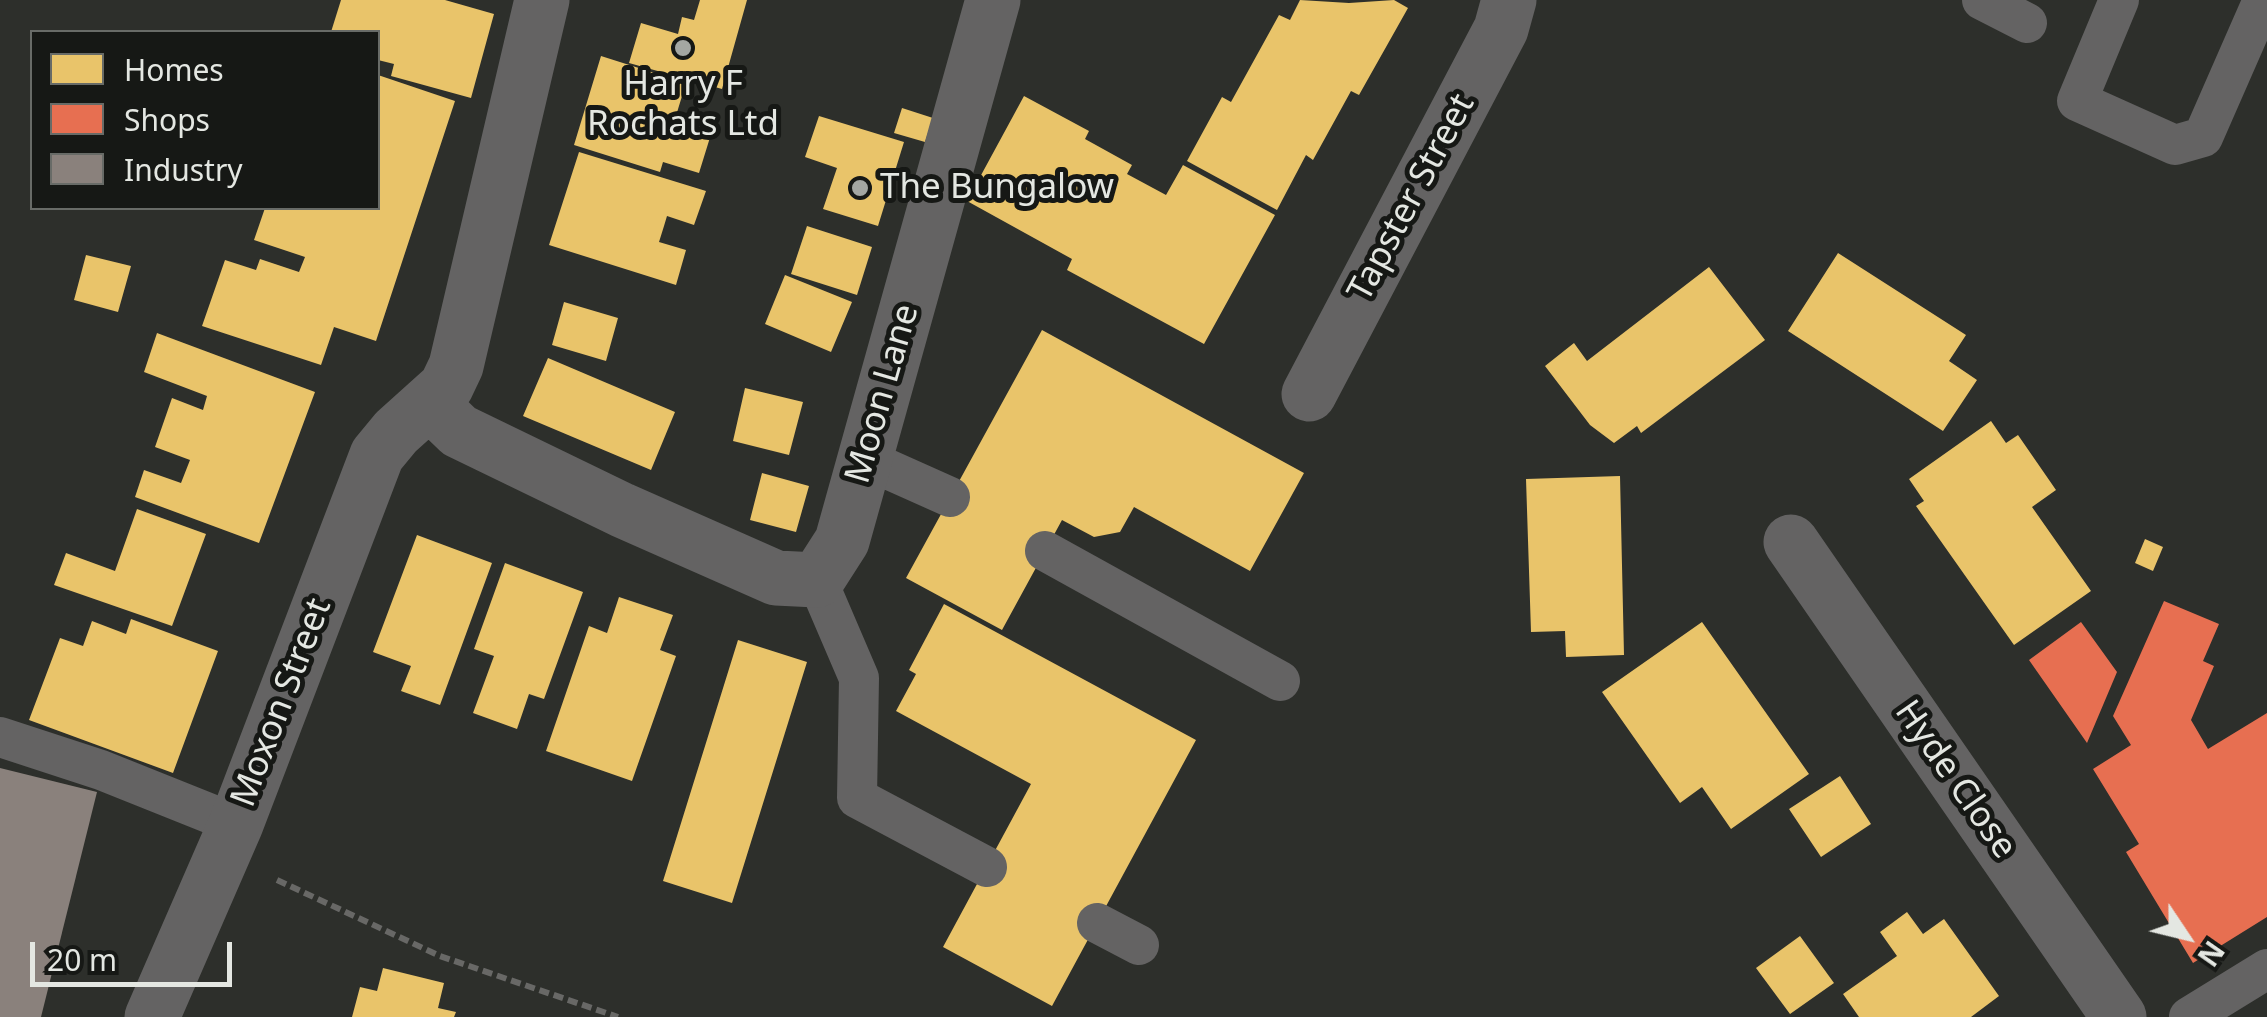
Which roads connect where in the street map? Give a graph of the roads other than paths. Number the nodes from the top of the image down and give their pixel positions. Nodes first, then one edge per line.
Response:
1 (542, 0) edge
2 (993, 0) edge
3 (1510, 0) edge
4 (1982, 0) edge
5 (2119, 0) edge
6 (2263, 0) edge
7 (2026, 23) dead end
8 (1308, 394) dead end
9 (430, 403) junction
10 (865, 459) junction
11 (950, 497) dead end
12 (1790, 542) dead end
13 (1045, 551) dead end
14 (818, 580) junction
15 (1280, 681) dead end
16 (0, 737) edge
17 (229, 840) junction
18 (987, 867) dead end
19 (1096, 923) dead end
20 (1139, 946) dead end
21 (2267, 969) edge
22 (152, 1017) edge
23 (2119, 1017) edge
24 (2189, 1017) edge

1 - 9 street, Moxon Street
2 - 10 street, Moon Lane
3 - 8 street, Tapster Street
4 - 7 lane
5 - 6 lane
9 - 14 street
9 - 17 street, Moxon Street
10 - 11 lane
10 - 14 street, Moon Lane
12 - 23 street, Hyde Close
13 - 15 lane
14 - 18 lane
16 - 17 lane
17 - 22 street, Moxon Street
19 - 20 lane
21 - 24 lane

